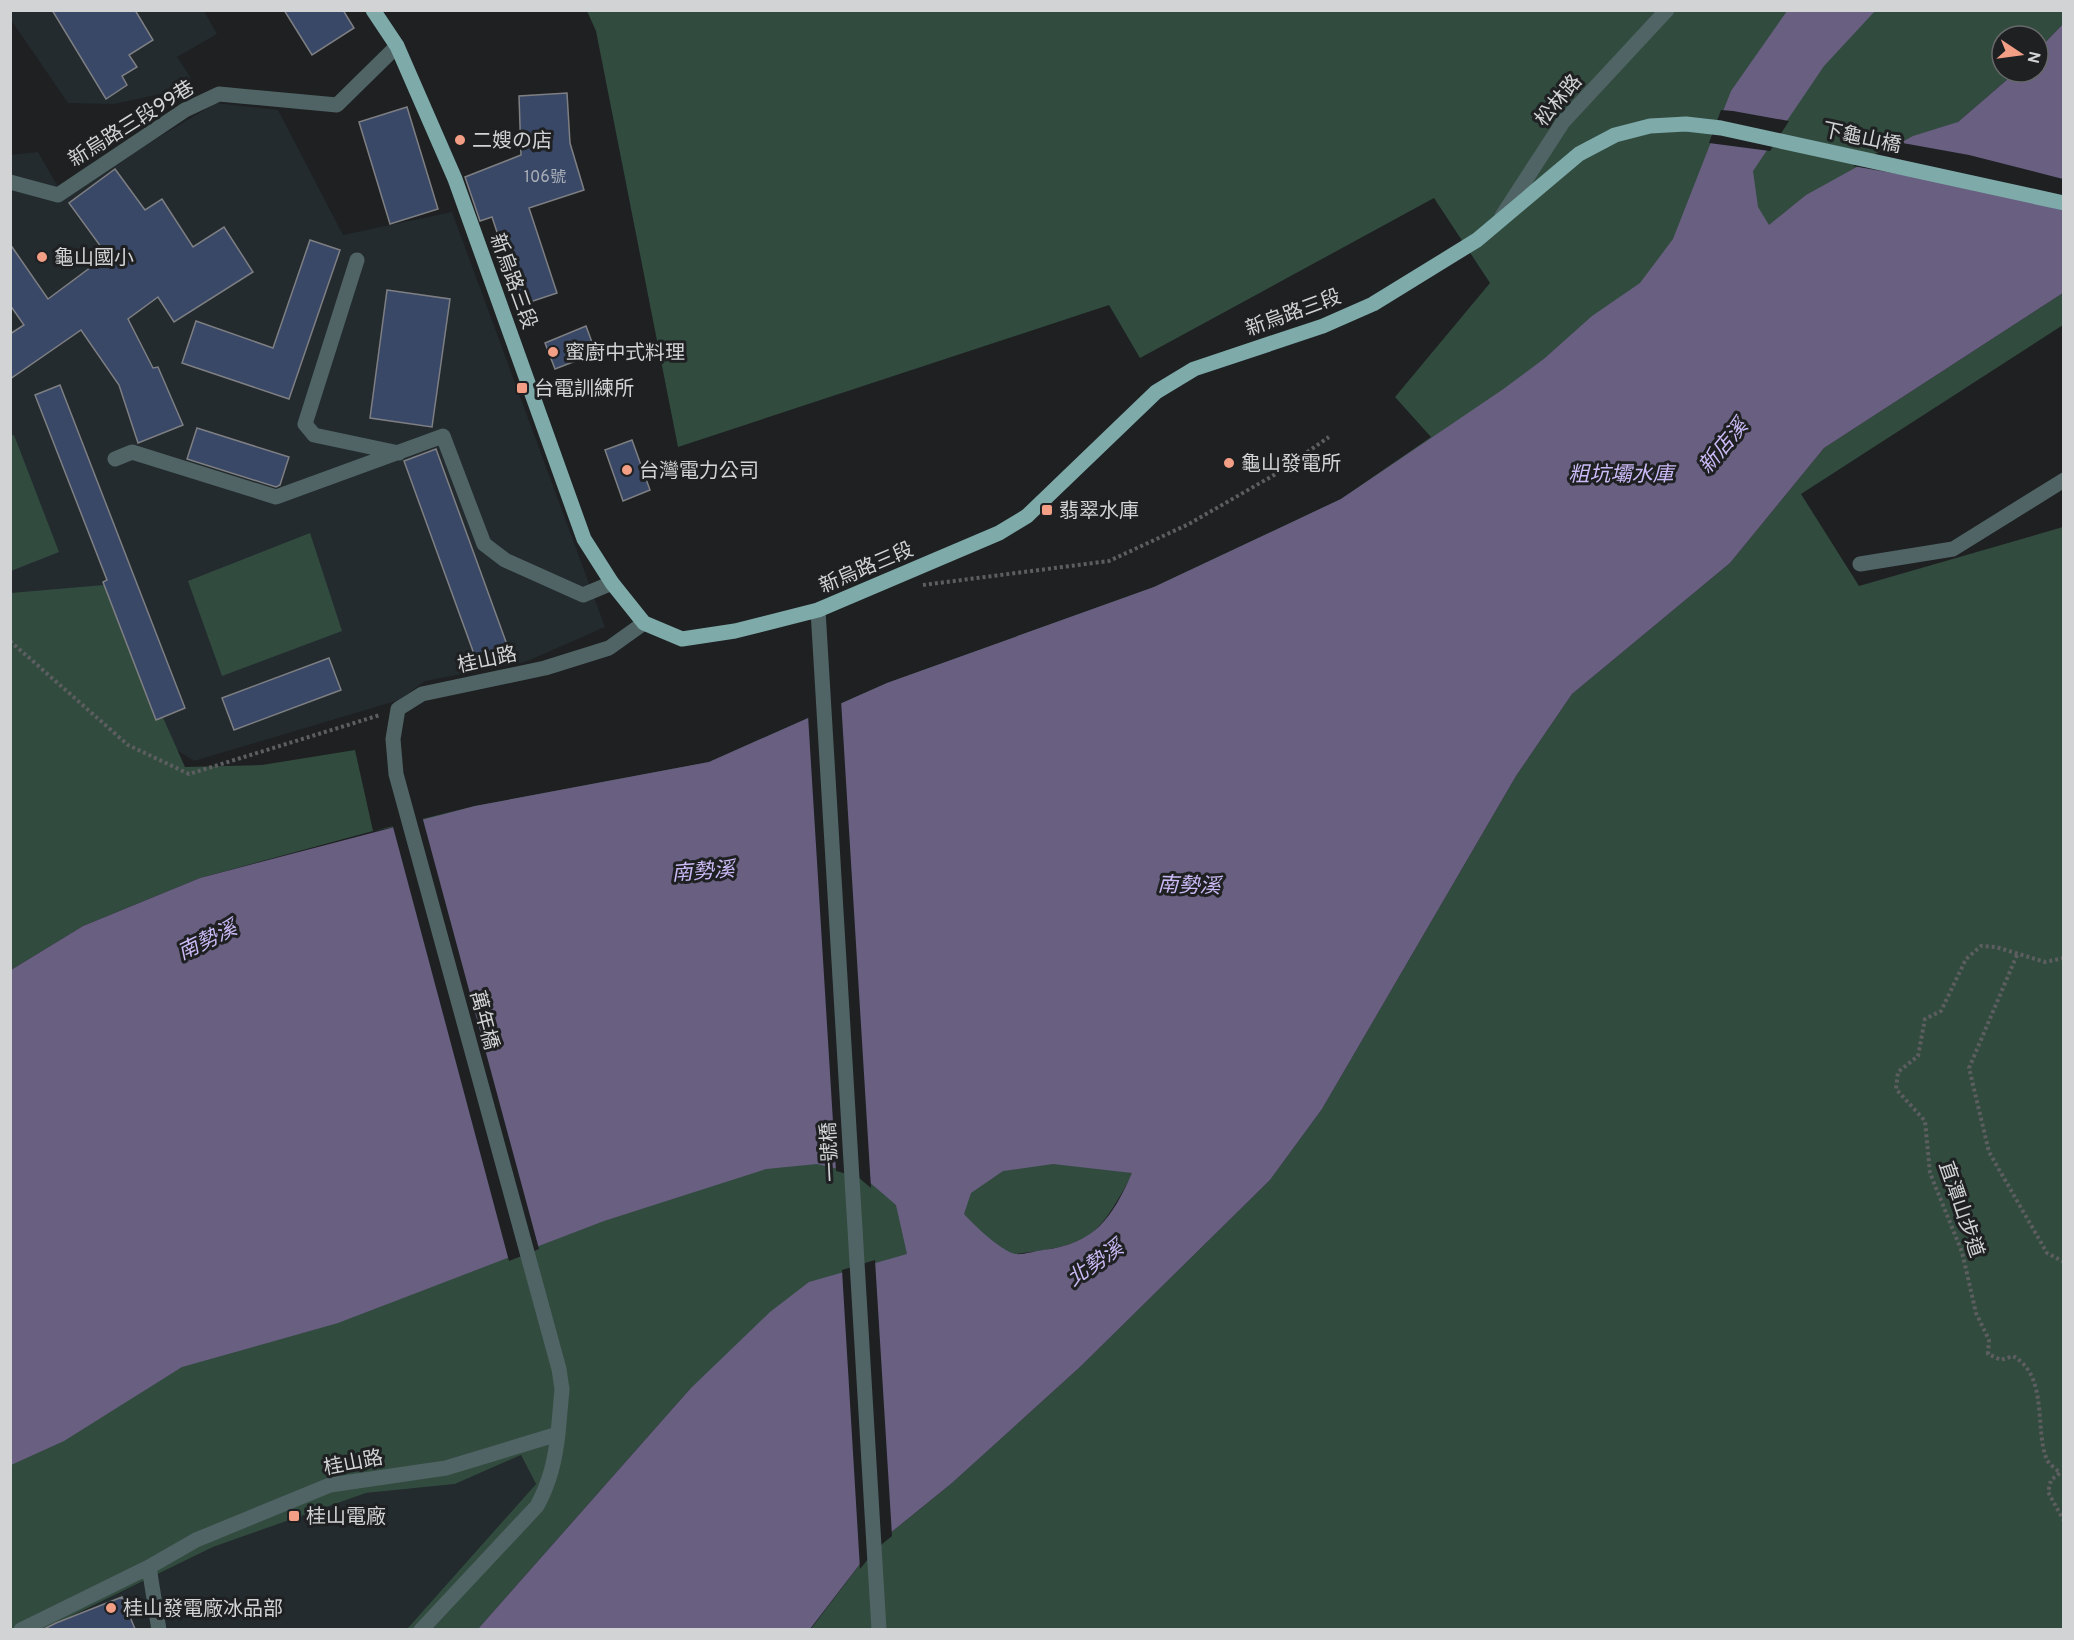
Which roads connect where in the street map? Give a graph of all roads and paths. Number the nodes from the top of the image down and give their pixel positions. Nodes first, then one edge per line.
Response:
1 (374, 10) edge
2 (1667, 10) edge
3 (397, 46) junction
4 (1650, 126) joint
5 (10, 182) edge
6 (2064, 203) edge
7 (1495, 227) junction
8 (357, 260) dead end
9 (1329, 437) dead end
10 (399, 453) junction
11 (115, 459) dead end
12 (2064, 480) edge
13 (1860, 564) dead end
14 (612, 583) junction
15 (920, 586) dead end
16 (818, 610) junction
17 (644, 623) junction
18 (10, 641) edge
19 (398, 709) junction
20 (2017, 955) junction
21 (2064, 958) edge
22 (1906, 1102) junction
23 (1912, 1104) dead end
24 (2064, 1262) edge
25 (558, 1434) junction
26 (2064, 1521) edge
27 (149, 1567) junction
28 (21, 1629) edge
29 (159, 1629) edge
30 (422, 1629) edge
31 (879, 1629) edge

1 - 3 main road, 新烏路三段
2 - 7 street, 松林路
3 - 5 street, 新烏路三段99巷
3 - 14 main road, 新烏路三段
4 - 6 main road, 下龜山橋
4 - 7 main road, 新烏路三段
7 - 16 main road, 新烏路三段
8 - 10 street
9 - 15 path
10 - 11 street
10 - 14 street
12 - 13 street
14 - 17 main road, 新烏路三段
16 - 17 main road, 新烏路三段
16 - 31 street, 一號橋
17 - 19 street, 桂山路
18 - 19 path
19 - 25 street, 萬年橋
20 - 21 path, 直潭山步道
20 - 22 path, 直潭山步道
20 - 24 path
22 - 23 path
22 - 26 path, 直潭山步道
25 - 27 street, 桂山路
25 - 30 street
27 - 28 street, 桂山路
27 - 29 street

